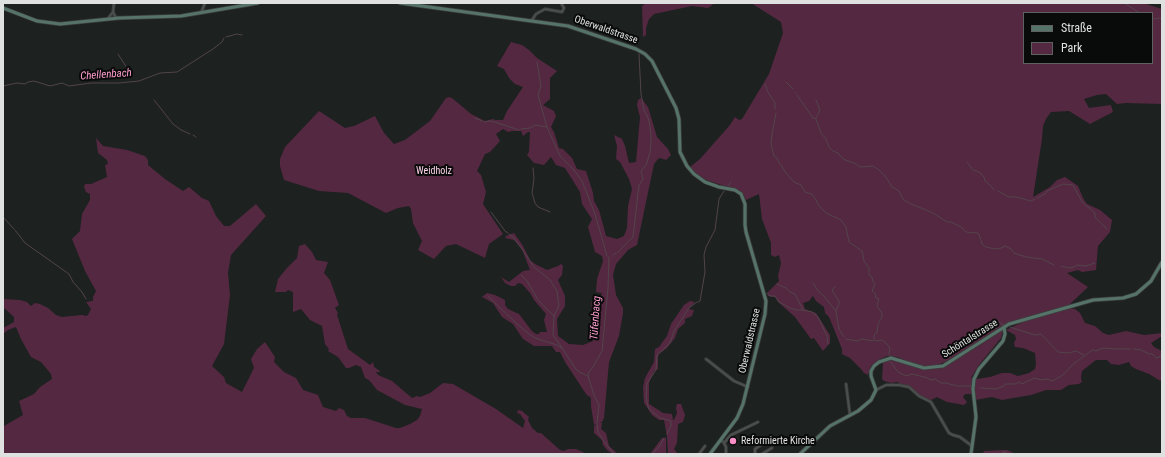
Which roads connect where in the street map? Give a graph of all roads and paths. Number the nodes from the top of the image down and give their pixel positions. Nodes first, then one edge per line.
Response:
1 (114, 3) edge
2 (205, 3) edge
3 (258, 3) edge
4 (400, 3) edge
5 (561, 3) edge
6 (3, 8) edge
7 (113, 12) junction
8 (201, 13) junction
9 (116, 18) junction
10 (109, 19) junction
11 (532, 20) junction
12 (1162, 262) edge
13 (1004, 327) junction
14 (706, 359) dead end
15 (846, 384) dead end
16 (748, 387) junction
17 (876, 390) junction
18 (850, 415) junction
19 (758, 422) dead end
20 (722, 441) junction
21 (764, 443) dead end
22 (705, 446) dead end
23 (972, 446) junction
24 (772, 448) dead end
25 (700, 454) edge
26 (710, 454) edge
27 (726, 454) edge
28 (755, 454) edge
29 (762, 454) edge
30 (800, 454) edge
31 (971, 454) edge

1 - 7 street
2 - 8 street
3 - 8 street
4 - 11 street, Oberwaldstrasse
5 - 11 street
6 - 10 street
7 - 9 street
7 - 10 street
8 - 9 street
9 - 10 street
11 - 16 street, Oberwaldstrasse
12 - 13 street, Schöntalstrasse
13 - 17 street, Schöntalstrasse
13 - 23 street
14 - 16 street
15 - 18 street
16 - 20 street, Oberwaldstrasse
17 - 18 street
17 - 23 street
18 - 30 street
19 - 20 street
20 - 26 street, Oberwaldstrasse
20 - 27 street
21 - 28 street
22 - 25 street
23 - 31 street
24 - 29 street

